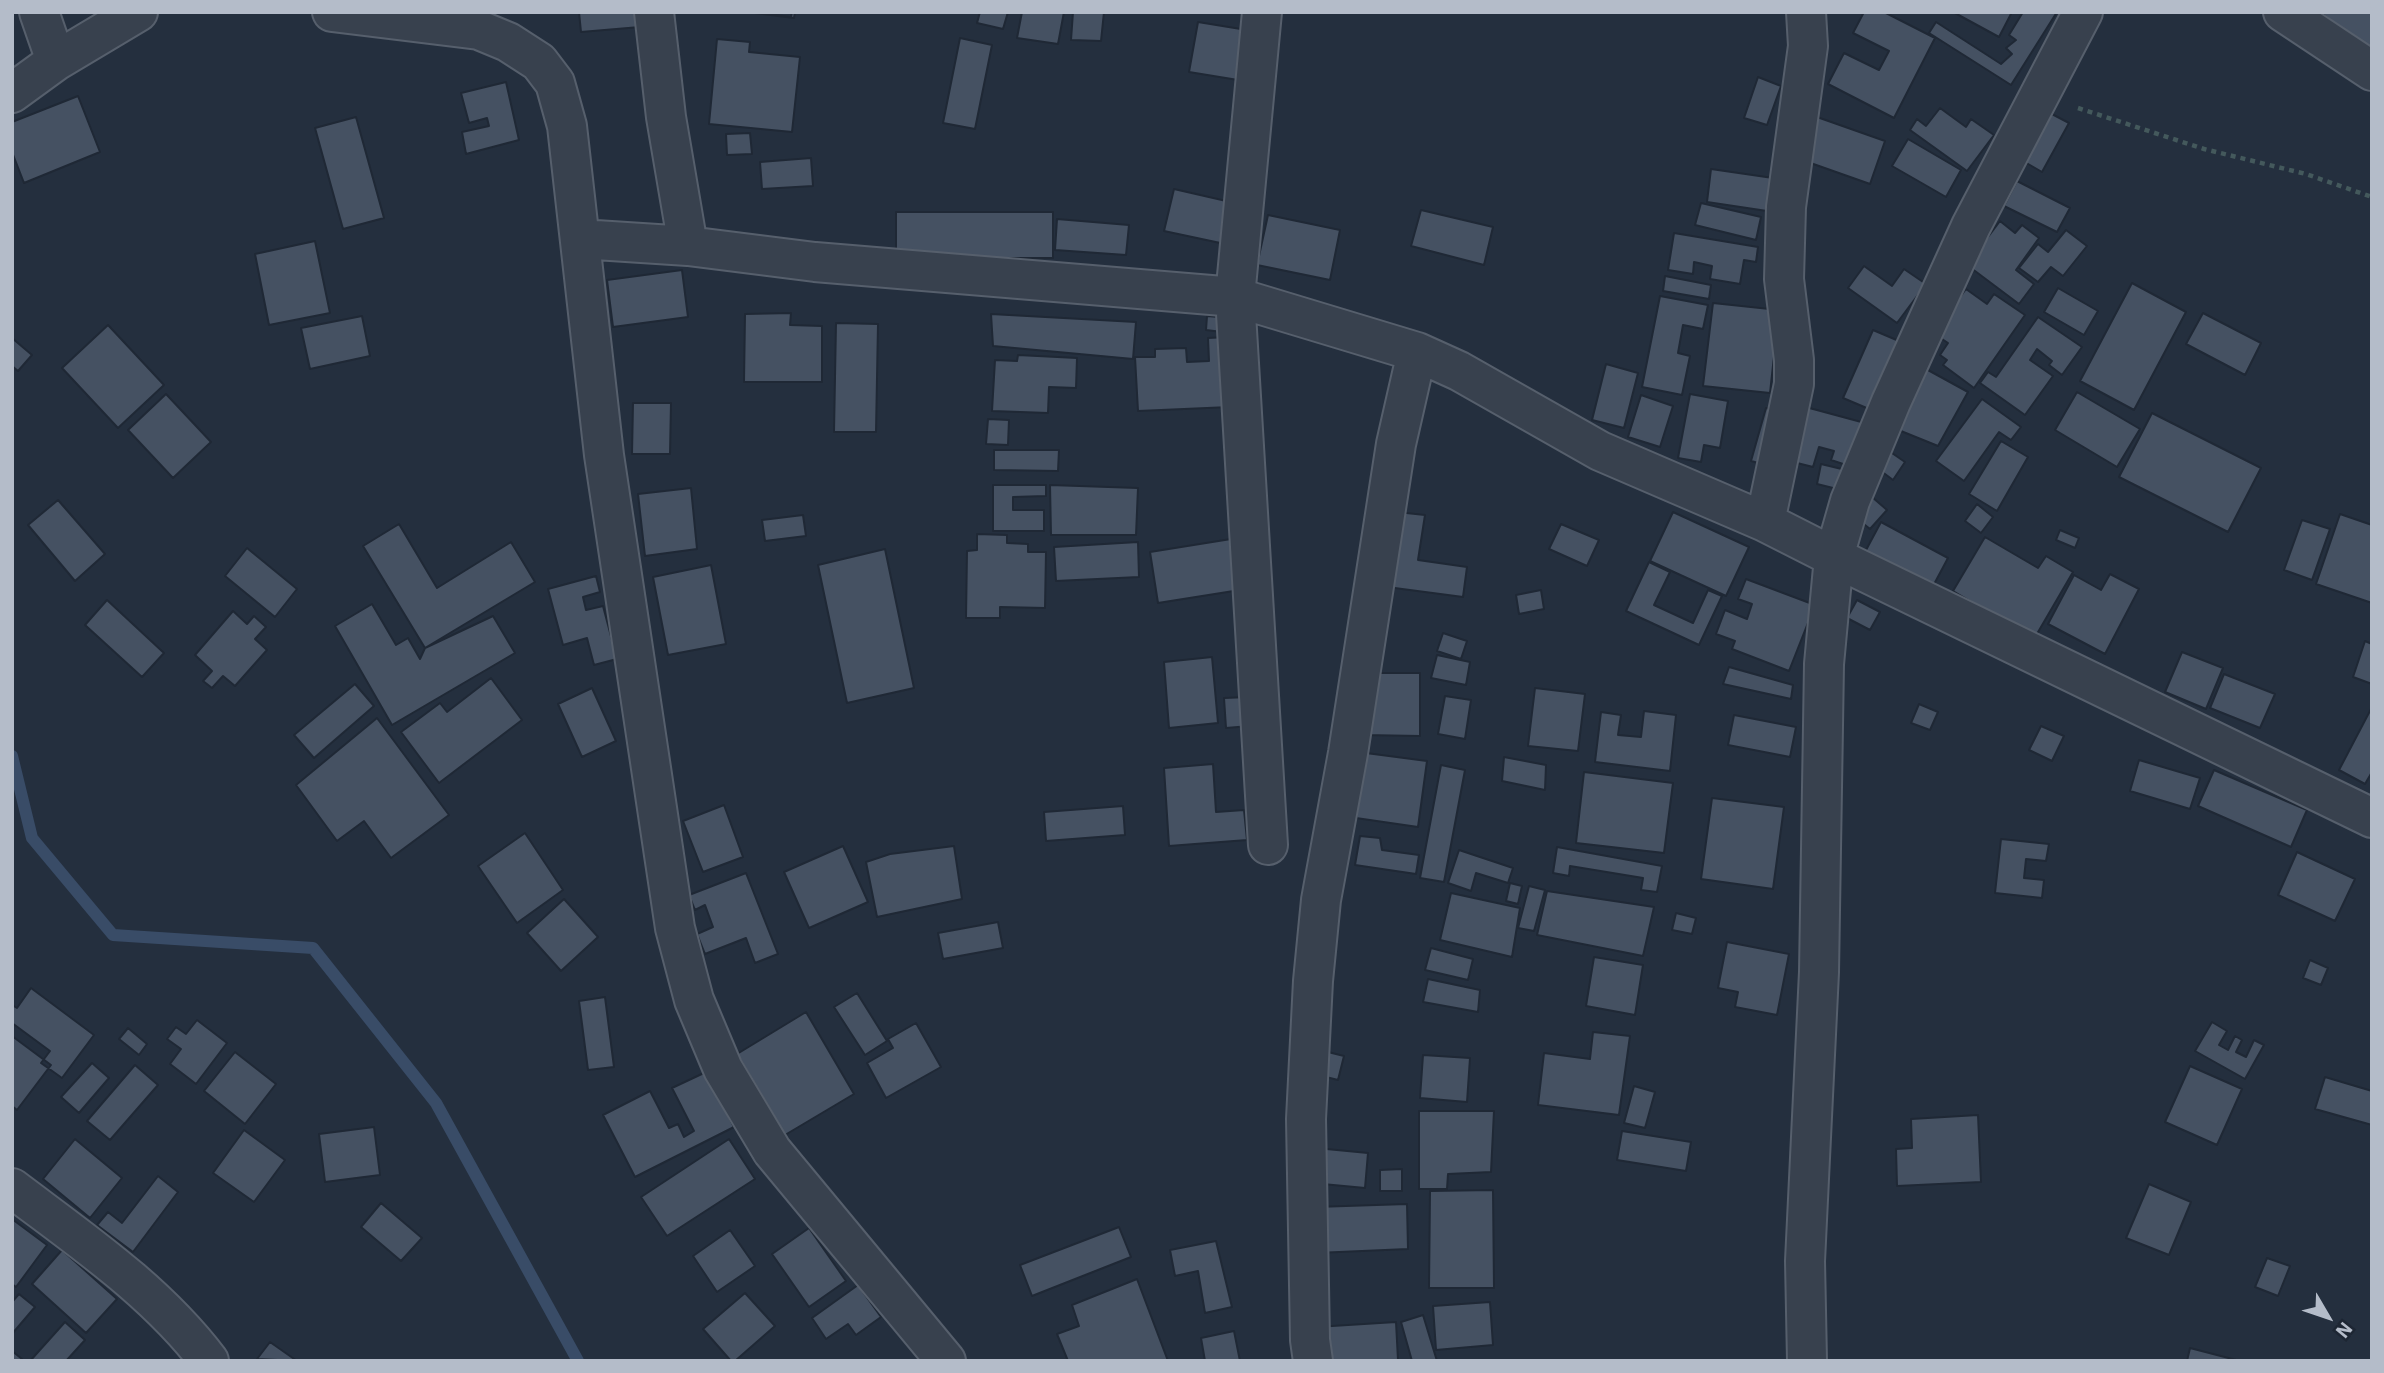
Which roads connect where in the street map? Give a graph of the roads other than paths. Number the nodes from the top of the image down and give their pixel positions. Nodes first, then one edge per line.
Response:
1 (39, 12) edge
2 (138, 12) edge
3 (332, 12) edge
4 (654, 12) edge
5 (1262, 12) edge
6 (1806, 12) edge
7 (2082, 12) edge
8 (2283, 12) edge
9 (56, 61) junction
10 (2372, 71) edge
11 (12, 93) edge
12 (580, 239) junction
13 (688, 246) junction
14 (1235, 297) junction
15 (1417, 352) junction
16 (1765, 522) junction
17 (1834, 558) junction
18 (2372, 818) edge
19 (1268, 845) dead end
20 (12, 1188) edge
21 (209, 1361) edge
22 (946, 1361) edge
23 (1313, 1361) edge
24 (1807, 1361) edge

1 - 9 street
2 - 9 street
3 - 12 street
4 - 13 street
5 - 14 street
6 - 16 street
7 - 17 street
8 - 10 street
9 - 11 street
12 - 13 street
12 - 22 street
13 - 14 street
14 - 15 street
14 - 19 street
15 - 16 street
15 - 23 street
16 - 17 street
17 - 18 street
17 - 24 street
20 - 21 street

